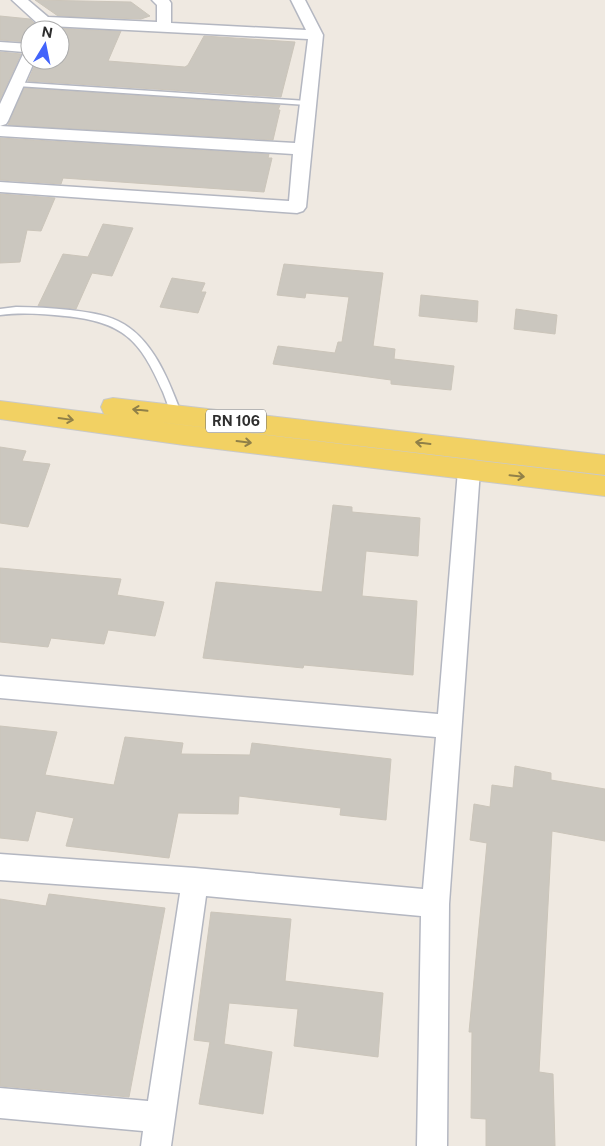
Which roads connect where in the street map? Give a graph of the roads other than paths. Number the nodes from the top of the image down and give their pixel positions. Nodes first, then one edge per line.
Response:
1 (19, 0) edge
2 (159, 0) edge
3 (298, 0) edge
4 (37, 20) edge
5 (70, 26) edge
6 (164, 27) junction
7 (316, 35) junction
8 (0, 46) edge
9 (20, 47) edge
10 (23, 70) edge
11 (17, 84) junction
12 (307, 103) junction
13 (0, 121) edge
14 (0, 130) edge
15 (302, 149) junction
16 (0, 187) edge
17 (0, 312) edge
18 (0, 395) edge
19 (0, 410) edge
20 (181, 424) junction
21 (605, 465) edge
22 (469, 470) junction
23 (605, 486) edge
24 (0, 687) edge
25 (449, 727) junction
26 (0, 867) edge
27 (195, 881) junction
28 (435, 904) junction
29 (0, 1103) edge
30 (160, 1117) junction
31 (156, 1146) edge
32 (432, 1146) edge

1 - 4 street
2 - 6 street
3 - 7 street
5 - 6 street
6 - 7 street
7 - 12 street
8 - 9 street
10 - 11 street
11 - 12 lane
11 - 13 street
12 - 15 street
14 - 15 street
15 - 16 street
17 - 20 lane
20 -> 18 main road, RN 106
19 -> 20 main road, RN 106
21 -> 20 main road, RN 106
20 -> 22 main road, RN 106
22 -> 23 main road, RN 106
22 - 25 street
24 - 25 street
25 - 28 street
26 - 27 street
27 - 28 street
27 - 30 street
28 - 32 street
29 - 30 street
30 - 31 street

